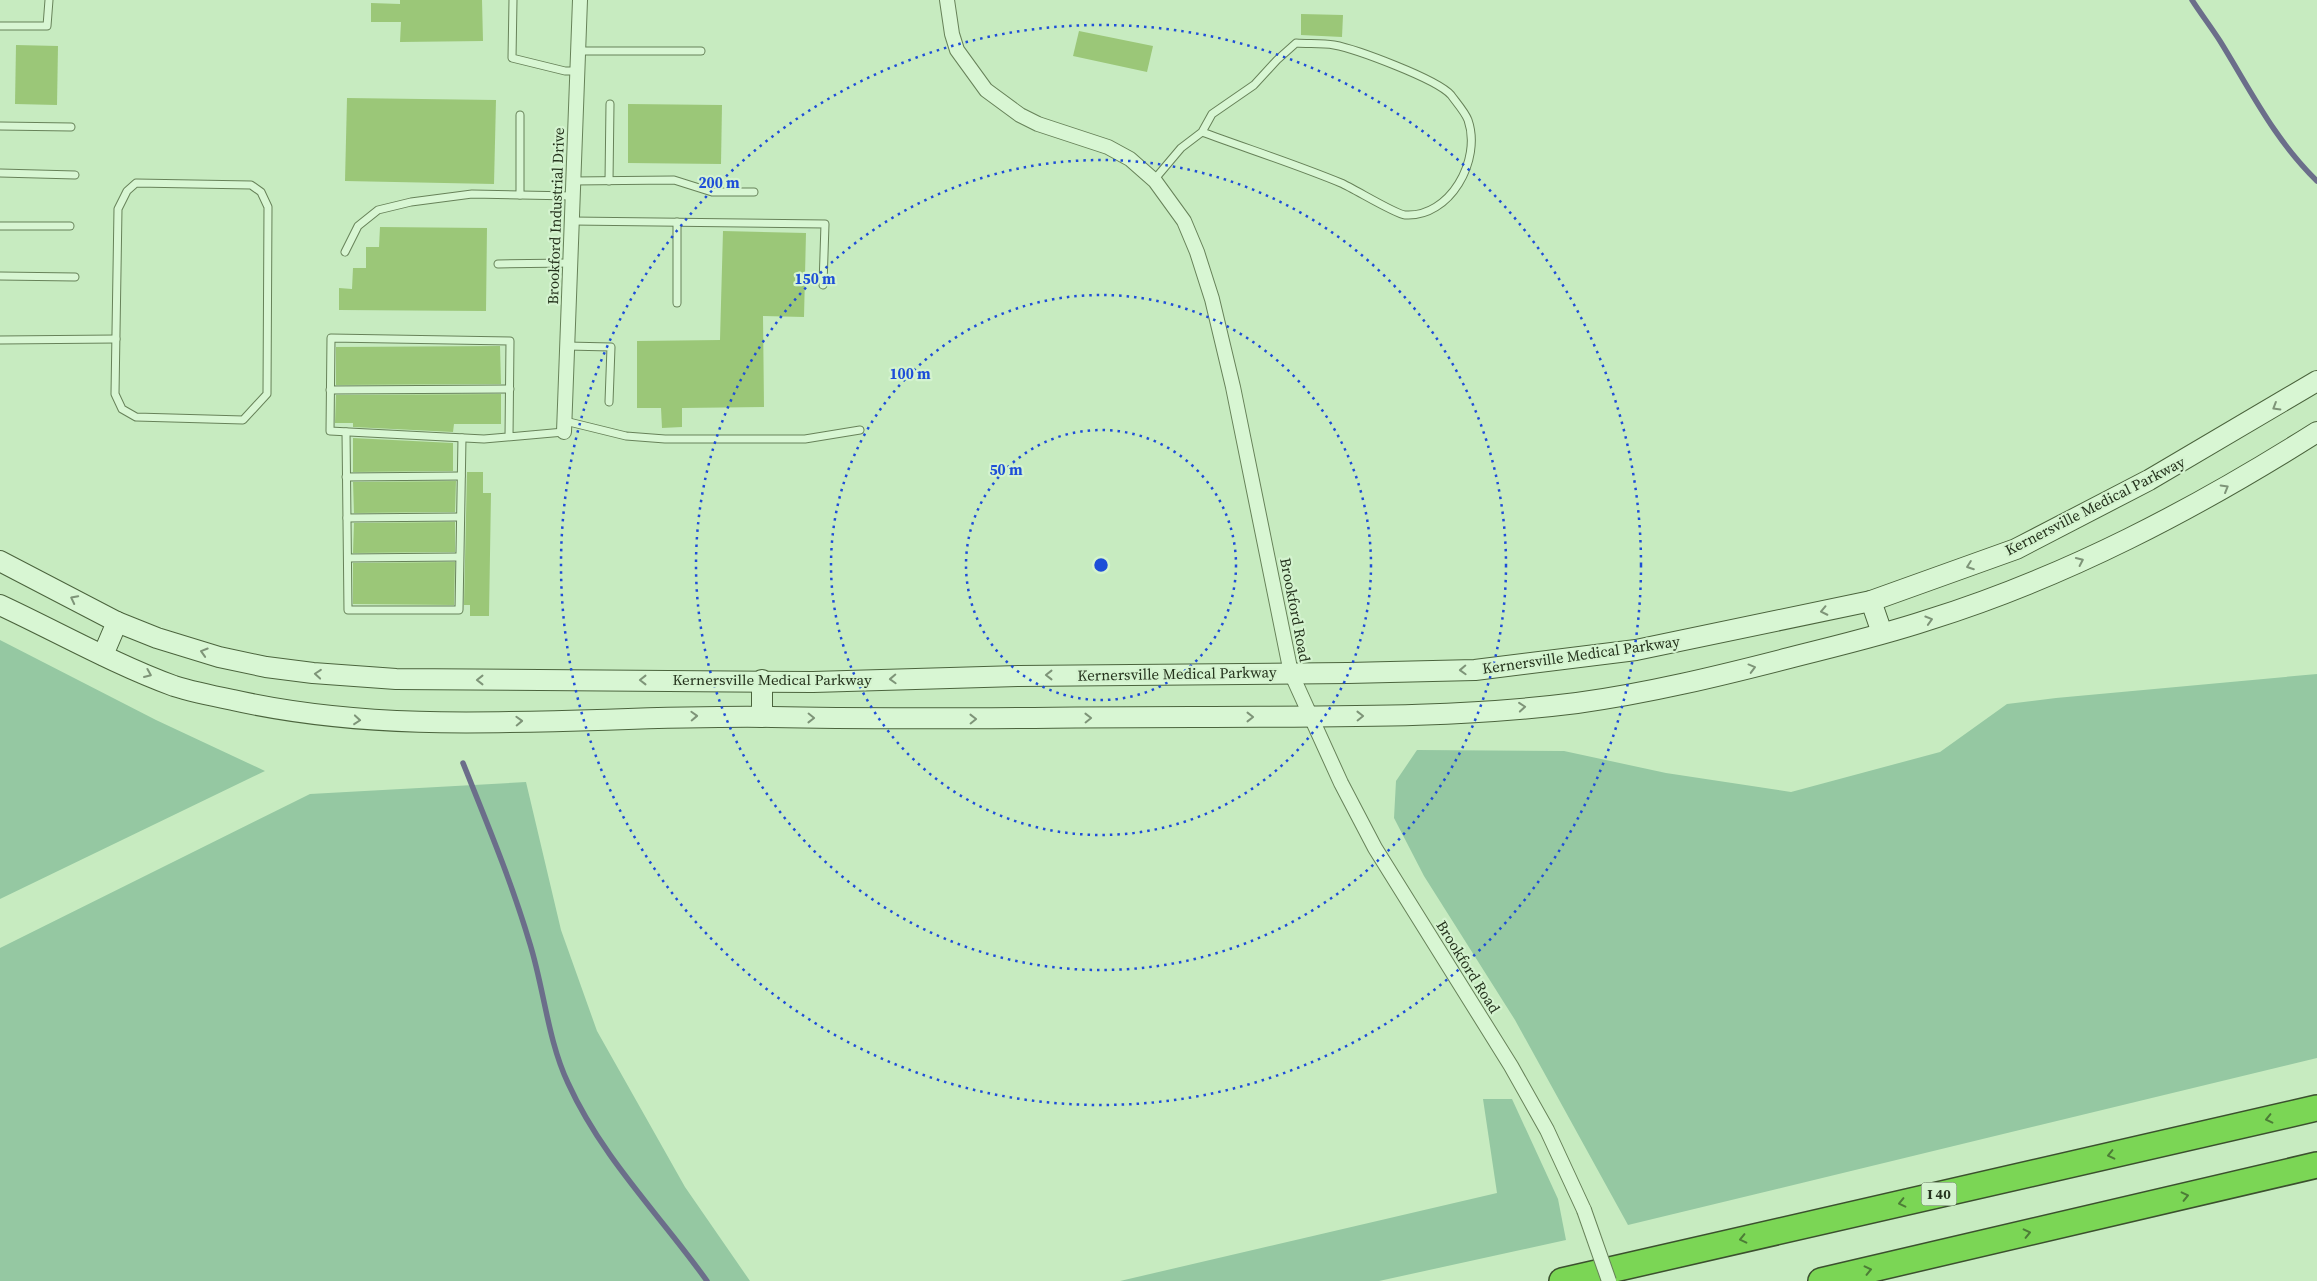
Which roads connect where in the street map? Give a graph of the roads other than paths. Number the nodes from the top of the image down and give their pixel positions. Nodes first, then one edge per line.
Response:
1 (49, 0) edge
2 (513, 0) edge
3 (580, 0) edge
4 (947, 0) edge
5 (0, 26) edge
6 (578, 51) junction
7 (701, 51) dead end
8 (577, 71) junction
9 (610, 104) dead end
10 (520, 116) dead end
11 (0, 126) edge
12 (71, 126) dead end
13 (1202, 132) junction
14 (0, 173) edge
15 (75, 175) dead end
16 (1154, 180) junction
17 (573, 181) junction
18 (609, 181) junction
19 (754, 192) dead end
20 (520, 195) junction
21 (573, 196) junction
22 (572, 221) junction
23 (677, 222) junction
24 (0, 226) edge
25 (70, 226) dead end
26 (345, 252) dead end
27 (570, 263) junction
28 (498, 264) dead end
29 (0, 276) edge
30 (75, 277) dead end
31 (823, 285) dead end
32 (677, 303) dead end
33 (116, 339) junction
34 (0, 340) edge
35 (567, 346) junction
36 (2317, 382) edge
37 (510, 388) junction
38 (330, 390) junction
39 (609, 402) dead end
40 (564, 426) junction
41 (860, 430) dead end
42 (346, 432) junction
43 (2317, 432) edge
44 (509, 437) junction
45 (462, 438) junction
46 (461, 476) junction
47 (346, 477) junction
48 (460, 517) junction
49 (347, 518) junction
50 (459, 557) junction
51 (348, 558) junction
52 (0, 561) edge
53 (1871, 601) junction
54 (0, 605) edge
55 (118, 622) junction
56 (1882, 634) junction
57 (103, 655) junction
58 (1291, 673) junction
59 (762, 680) junction
60 (762, 717) junction
61 (1311, 717) junction
62 (2317, 1108) edge
63 (2317, 1165) edge
64 (1562, 1281) edge
65 (1609, 1281) edge
66 (1821, 1281) edge

1 - 5 lane
2 - 8 lane
3 - 6 street, Brookford Industrial Drive
4 - 16 street, Brookford Road
6 - 7 lane
6 - 8 street, Brookford Industrial Drive
8 - 17 street, Brookford Industrial Drive
9 - 18 lane
10 - 20 lane
11 - 12 lane
13 - 13 lane
13 - 16 lane
14 - 15 lane
16 - 58 street, Brookford Road
17 - 18 lane
17 - 21 street, Brookford Industrial Drive
18 - 19 lane
20 - 21 lane
20 - 26 lane
21 - 22 street, Brookford Industrial Drive
22 - 23 lane
22 - 27 street, Brookford Industrial Drive
23 - 31 lane
23 - 32 lane
24 - 25 lane
27 - 28 lane
27 - 35 street, Brookford Industrial Drive
29 - 30 lane
33 - 33 lane
33 - 34 lane
35 - 39 lane
35 - 40 street, Brookford Industrial Drive
36 -> 53 main road, Kernersville Medical Parkway
37 - 38 lane
37 - 38 lane
37 - 44 lane
38 - 42 lane
40 - 41 lane
40 - 44 lane
42 - 45 lane
42 - 47 lane
56 -> 43 main road
44 - 45 lane
45 - 46 lane
46 - 47 lane
46 - 48 lane
47 - 49 lane
48 - 49 lane
48 - 50 lane
49 - 51 lane
50 - 51 lane
50 - 51 lane
55 -> 52 main road, Kernersville Medical Parkway
53 - 56 main road
53 -> 58 main road, Kernersville Medical Parkway
54 - 57 main road
55 - 57 main road
59 -> 55 main road, Kernersville Medical Parkway
61 -> 56 main road
57 -> 60 main road
58 -> 59 main road, Kernersville Medical Parkway
58 - 61 street, Brookford Road
59 - 60 main road
60 -> 61 main road
61 - 65 street, Brookford Road, bridge
62 -> 64 highway, I 40
66 -> 63 highway

